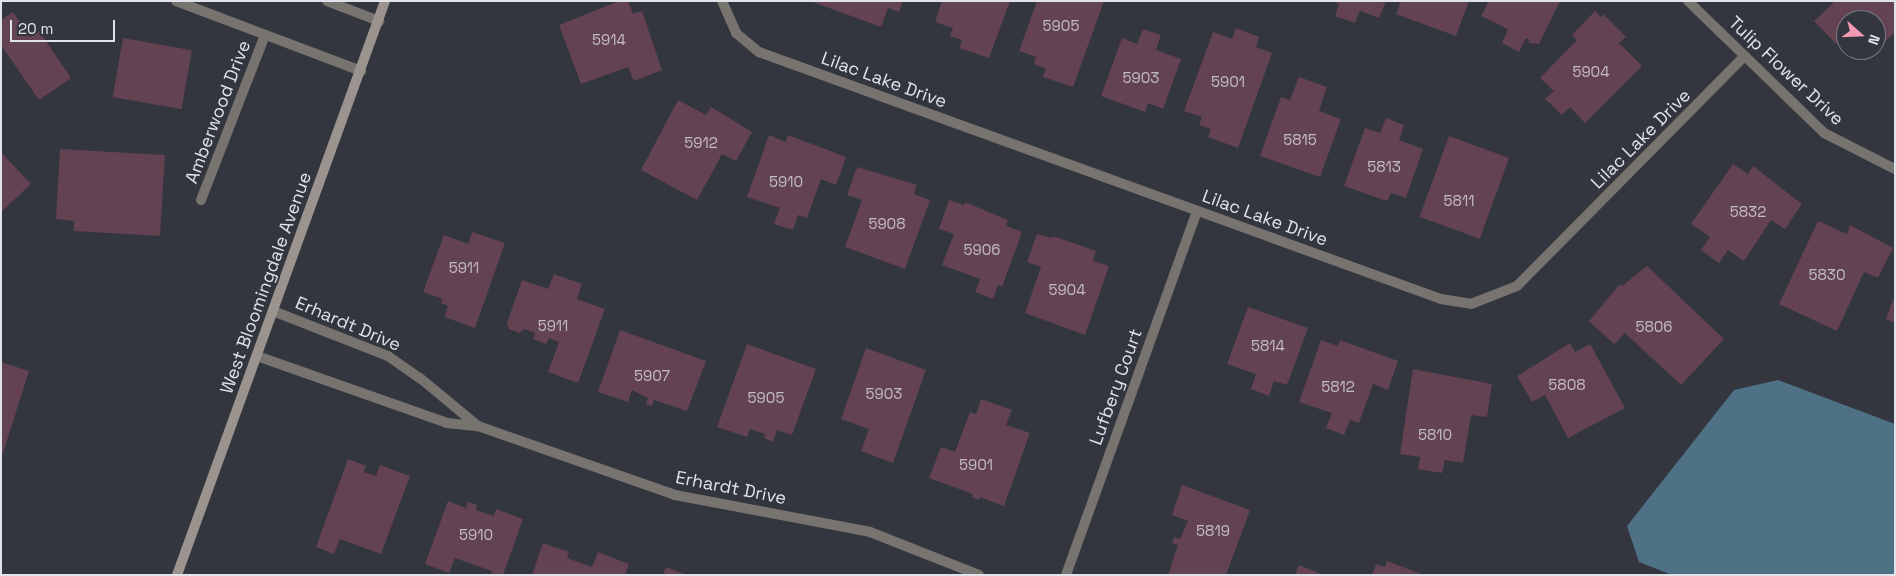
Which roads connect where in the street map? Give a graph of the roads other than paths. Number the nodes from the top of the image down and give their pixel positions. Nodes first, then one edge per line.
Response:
1 (176, 1) edge
2 (327, 1) edge
3 (385, 1) edge
4 (722, 1) edge
5 (1688, 1) edge
6 (378, 21) junction
7 (265, 35) junction
8 (1745, 56) junction
9 (361, 71) junction
10 (1895, 169) edge
11 (201, 200) dead end
12 (1197, 211) junction
13 (273, 311) junction
14 (257, 356) junction
15 (478, 426) junction
16 (177, 575) edge
17 (979, 575) edge
18 (1066, 575) edge

1 - 7 street, Amberwood Drive
2 - 6 street
3 - 6 main road, West Bloomingdale Avenue
4 - 12 street, Lilac Lake Drive
5 - 8 street, Tulip Flower Drive
6 - 9 main road, West Bloomingdale Avenue
7 - 9 street, Amberwood Drive
7 - 11 street, Amberwood Drive
8 - 10 street, Tulip Flower Drive
8 - 12 street, Lilac Lake Drive
9 - 13 main road, West Bloomingdale Avenue
12 - 18 street, Lufbery Court
13 - 14 main road, West Bloomingdale Avenue
13 - 15 street, Erhardt Drive
14 - 15 street, Erhardt Drive
14 - 16 main road, West Bloomingdale Avenue
15 - 17 street, Erhardt Drive

